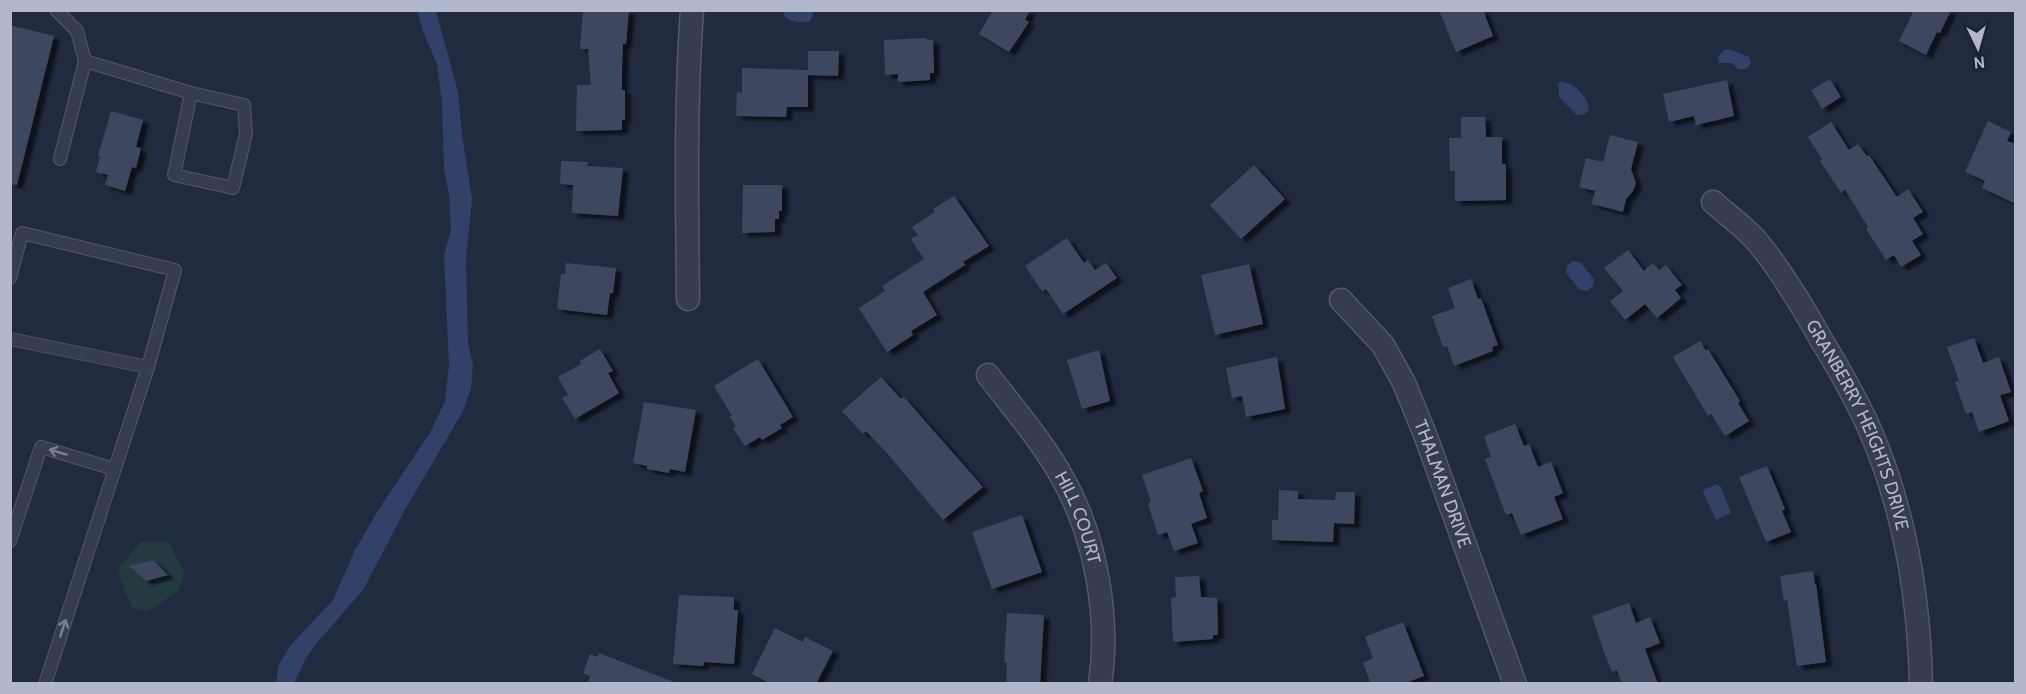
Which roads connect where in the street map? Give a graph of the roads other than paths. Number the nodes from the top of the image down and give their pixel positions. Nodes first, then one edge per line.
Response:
1 (56, 10) edge
2 (692, 10) edge
3 (85, 62) junction
4 (190, 93) junction
5 (60, 159) dead end
6 (1713, 202) dead end
7 (10, 278) edge
8 (688, 299) dead end
9 (1341, 300) dead end
10 (10, 339) edge
11 (148, 367) junction
12 (988, 375) dead end
13 (114, 469) junction
14 (10, 541) edge
15 (45, 684) edge
16 (1100, 684) edge
17 (1515, 684) edge
18 (1921, 684) edge

1 - 3 lane
2 - 8 street
3 - 4 lane
3 - 5 lane
4 - 4 lane
6 - 18 street, GRANBERRY HEIGHTS DRIVE
7 - 11 lane
9 - 17 street, THALMAN DRIVE
10 - 11 lane
11 - 13 lane
12 - 16 street, HILL COURT
13 -> 14 lane
15 -> 13 lane

